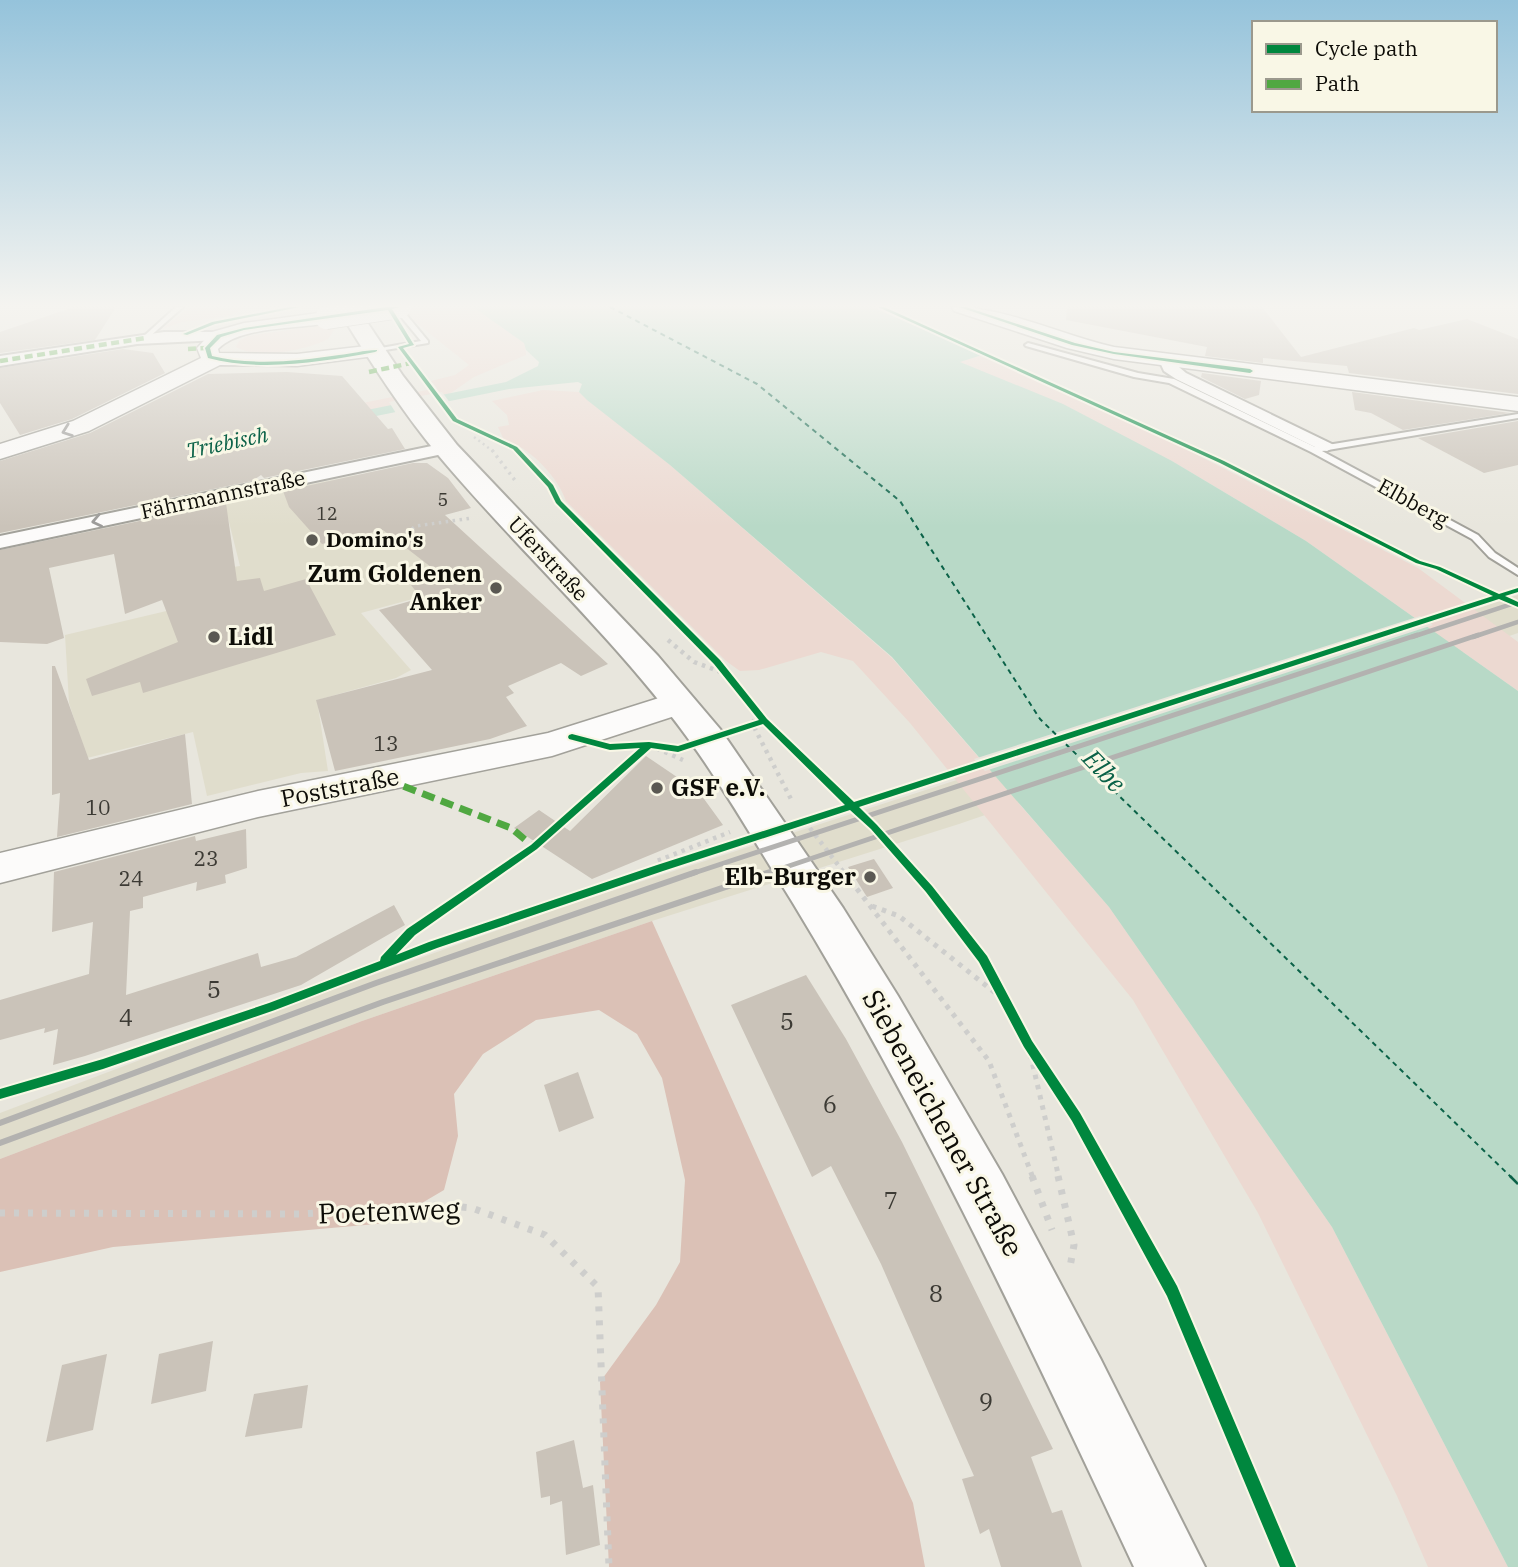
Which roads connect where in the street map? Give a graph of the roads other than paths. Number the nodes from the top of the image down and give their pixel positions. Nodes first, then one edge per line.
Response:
1 (173, 380) edge
2 (395, 380) edge
3 (1166, 380) edge
4 (1189, 380) edge
5 (1327, 380) edge
6 (1518, 404) edge
7 (1518, 416) edge
8 (446, 448) junction
9 (1320, 448) junction
10 (1, 451) edge
11 (0, 542) edge
12 (1518, 572) edge
13 (678, 703) junction
14 (0, 868) edge
15 (1170, 1567) edge

1 -> 10 main road
2 - 8 main road, Uferstraße
3 - 9 lane
4 - 9 street, Elbberg
5 - 6 main road
7 - 9 lane, Elbberg
8 -> 11 street, Fährmannstraße
8 - 13 main road, Uferstraße
9 - 12 lane, Elbberg
13 - 14 main road, Poststraße
13 - 15 main road, Siebeneichener Straße

